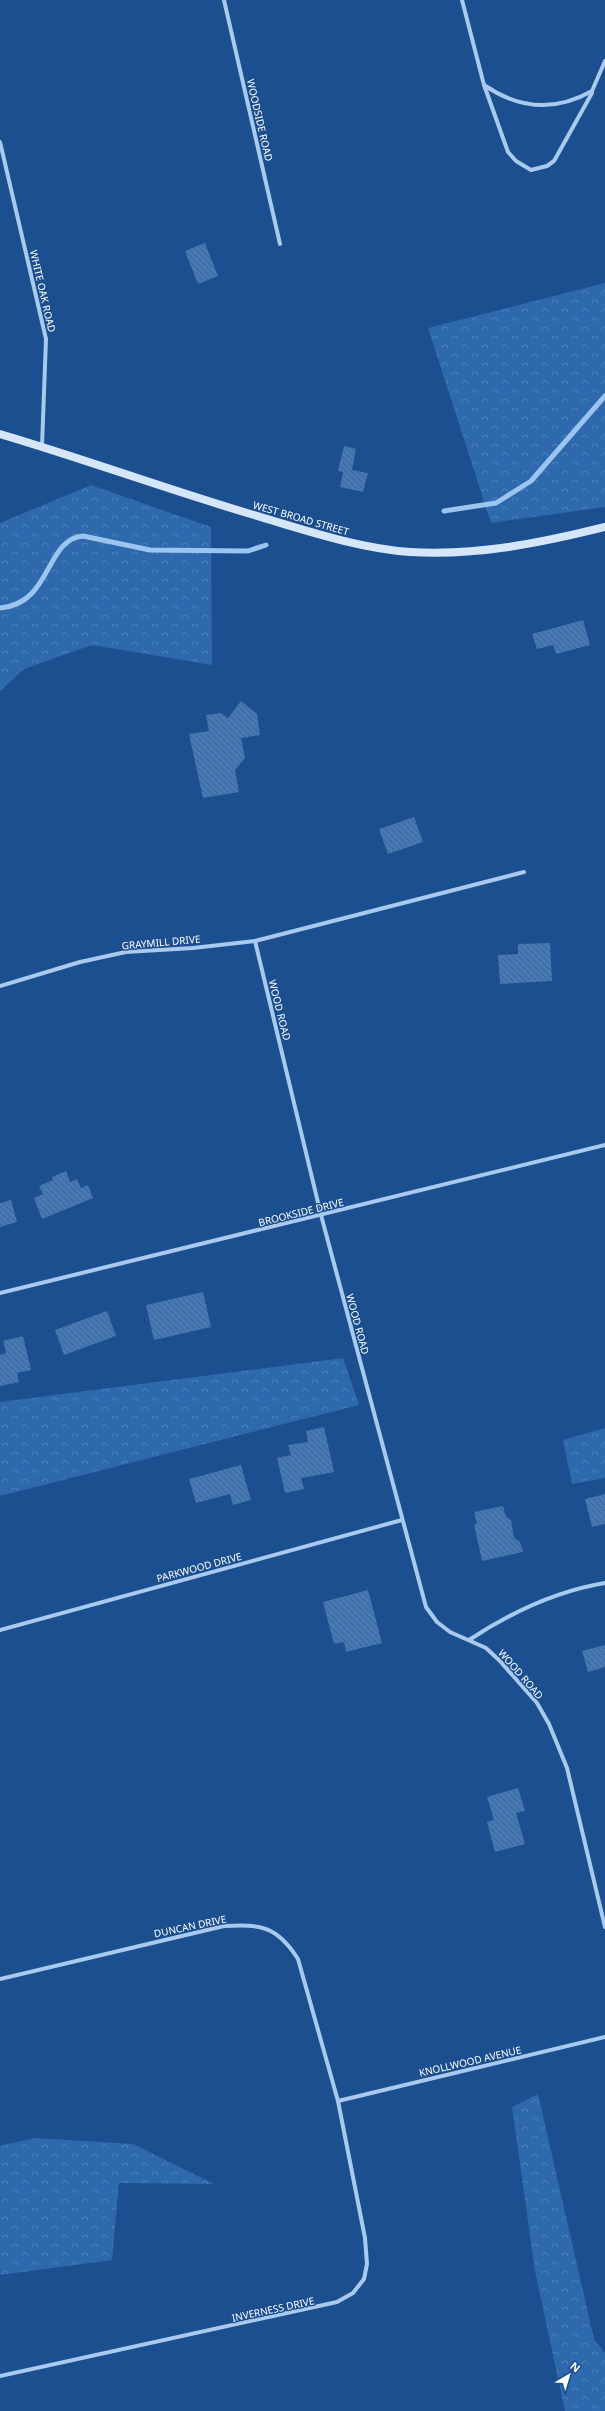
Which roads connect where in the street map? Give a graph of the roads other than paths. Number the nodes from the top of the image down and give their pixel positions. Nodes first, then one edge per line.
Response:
1 (224, 0) edge
2 (462, 0) edge
3 (605, 61) edge
4 (484, 85) junction
5 (592, 91) junction
6 (0, 142) edge
7 (280, 244) dead end
8 (0, 434) edge
9 (42, 447) junction
10 (605, 527) edge
11 (524, 872) dead end
12 (255, 941) junction
13 (0, 986) edge
14 (605, 1145) edge
15 (321, 1215) junction
16 (0, 1292) edge
17 (402, 1520) junction
18 (605, 1583) edge
19 (0, 1630) edge
20 (469, 1640) junction
21 (605, 1926) edge
22 (0, 1979) edge
23 (605, 2037) edge
24 (338, 2101) junction
25 (0, 2376) edge

1 - 7 street, WOODSIDE ROAD
2 - 4 street
3 - 5 street
4 - 5 street
4 - 5 street
6 - 9 street, WHITE OAK ROAD
8 - 9 street, WEST BROAD STREET
9 - 10 street, WEST BROAD STREET
11 - 12 street
12 - 13 street, GRAYMILL DRIVE
12 - 15 street, WOOD ROAD
14 - 15 street, BROOKSIDE DRIVE
15 - 16 street, BROOKSIDE DRIVE
15 - 17 street, WOOD ROAD
17 - 19 street, PARKWOOD DRIVE
17 - 20 street, WOOD ROAD
18 - 20 street
20 - 21 street, WOOD ROAD
22 - 24 street, DUNCAN DRIVE
23 - 24 street, KNOLLWOOD AVENUE
24 - 25 street, INVERNESS DRIVE

